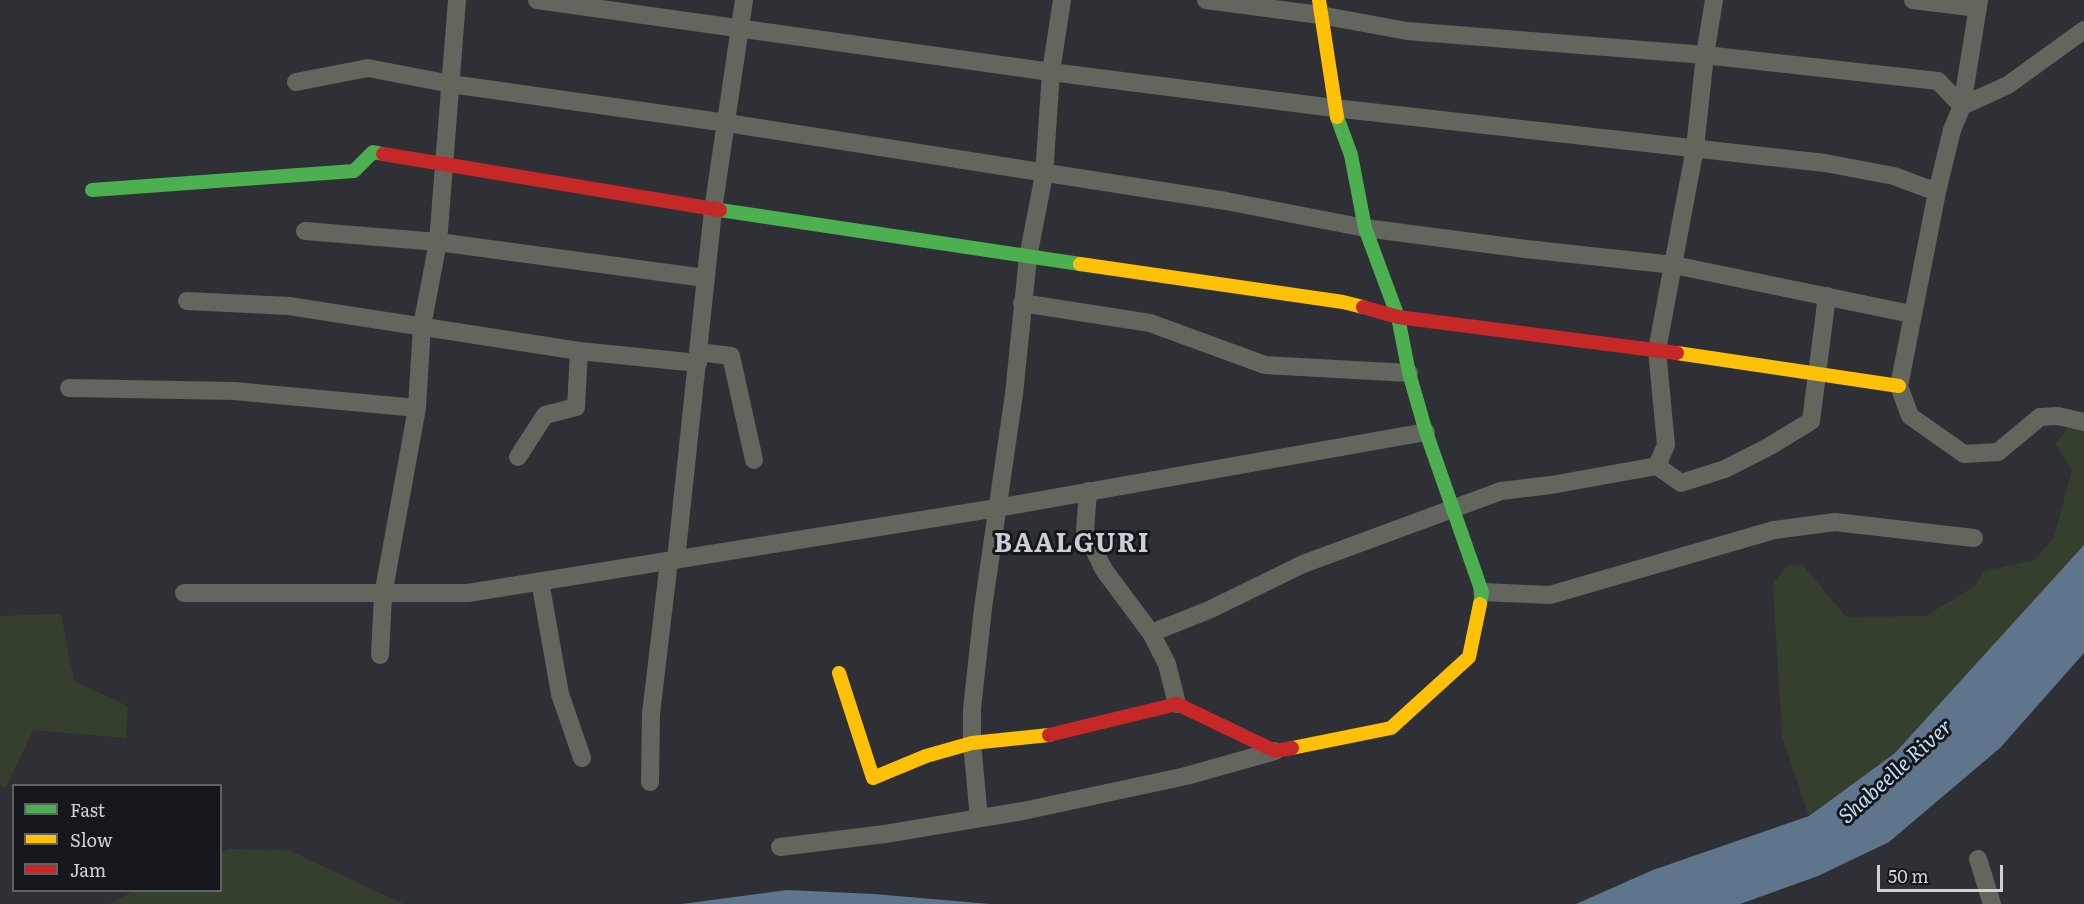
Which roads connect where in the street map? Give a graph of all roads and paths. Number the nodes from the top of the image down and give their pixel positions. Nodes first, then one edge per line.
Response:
1 (457, 0) edge
2 (537, 0) edge
3 (744, 0) edge
4 (1062, 0) edge
5 (1206, 0) edge
6 (1714, 0) edge
7 (1913, 0) edge
8 (1978, 4) edge
9 (1320, 7) edge
10 (741, 28) junction
11 (2084, 30) edge
12 (1705, 55) junction
13 (1052, 72) junction
14 (296, 82) dead end
15 (451, 84) junction
16 (1962, 106) junction
17 (1334, 108) junction
18 (727, 123) junction
19 (1695, 147) junction
20 (442, 164) junction
21 (1044, 175) junction
22 (92, 190) dead end
23 (1937, 192) junction
24 (713, 210) junction
25 (1365, 228) junction
26 (305, 231) dead end
27 (438, 242) junction
28 (1028, 257) junction
29 (1674, 265) junction
30 (705, 278) junction
31 (1827, 296) junction
32 (187, 301) dead end
33 (1022, 303) junction
34 (1911, 314) junction
35 (1398, 317) junction
36 (422, 326) junction
37 (1657, 350) junction
38 (579, 351) junction
39 (698, 357) junction
40 (1409, 373) junction
41 (1817, 376) junction
42 (1899, 386) junction
43 (69, 388) dead end
44 (417, 408) junction
45 (2084, 422) edge
46 (1426, 432) junction
47 (518, 457) dead end
48 (754, 460) dead end
49 (1657, 466) junction
50 (1088, 491) junction
51 (997, 508) junction
52 (1454, 508) junction
53 (1974, 538) dead end
54 (673, 560) junction
55 (540, 581) junction
56 (1482, 592) junction
57 (184, 593) dead end
58 (383, 595) junction
59 (1150, 633) junction
60 (380, 655) dead end
61 (839, 673) dead end
62 (1177, 704) junction
63 (972, 743) junction
64 (1275, 752) junction
65 (582, 758) dead end
66 (650, 782) dead end
67 (980, 818) junction
68 (780, 847) dead end
69 (1978, 859) dead end
70 (1992, 904) edge

1 - 15 street
2 - 10 street
3 - 10 street
4 - 13 street
5 - 9 street
6 - 12 street
7 - 8 street
8 - 16 street
9 - 12 street
9 - 17 street
10 - 13 street
10 - 18 street
11 - 16 street
12 - 16 street
12 - 19 street
13 - 17 street
13 - 21 street
14 - 15 street
15 - 18 street
15 - 20 street
16 - 23 street
17 - 19 street
17 - 25 street
18 - 21 street
18 - 24 street
19 - 23 street
19 - 29 street
20 - 22 street
20 - 24 street
20 - 27 street
21 - 25 street
21 - 28 street
23 - 34 street
24 - 28 street
24 - 30 street
25 - 29 street
25 - 35 street
26 - 27 street
27 - 30 street
27 - 36 street
28 - 33 street
28 - 35 street
29 - 31 street
29 - 37 street
30 - 39 street
31 - 34 street
31 - 41 street
32 - 36 street
33 - 40 street
33 - 51 street
34 - 42 street
35 - 37 street
35 - 40 street
36 - 38 street
36 - 44 street
37 - 41 street
37 - 49 street
38 - 39 street
38 - 47 street
39 - 48 street
39 - 54 street
40 - 46 street
41 - 42 street
41 - 49 street
42 - 45 street
43 - 44 street
44 - 58 street
46 - 50 street
46 - 52 street
49 - 52 street
50 - 51 street
50 - 59 street
51 - 54 street
51 - 63 street
52 - 56 street
52 - 59 street
53 - 56 street
54 - 55 street
54 - 66 street
55 - 58 street
55 - 65 street
56 - 64 street
57 - 58 street
58 - 60 street
59 - 62 street
61 - 63 street
62 - 63 street
62 - 64 street
63 - 67 street
64 - 67 street
67 - 68 street
69 - 70 street

